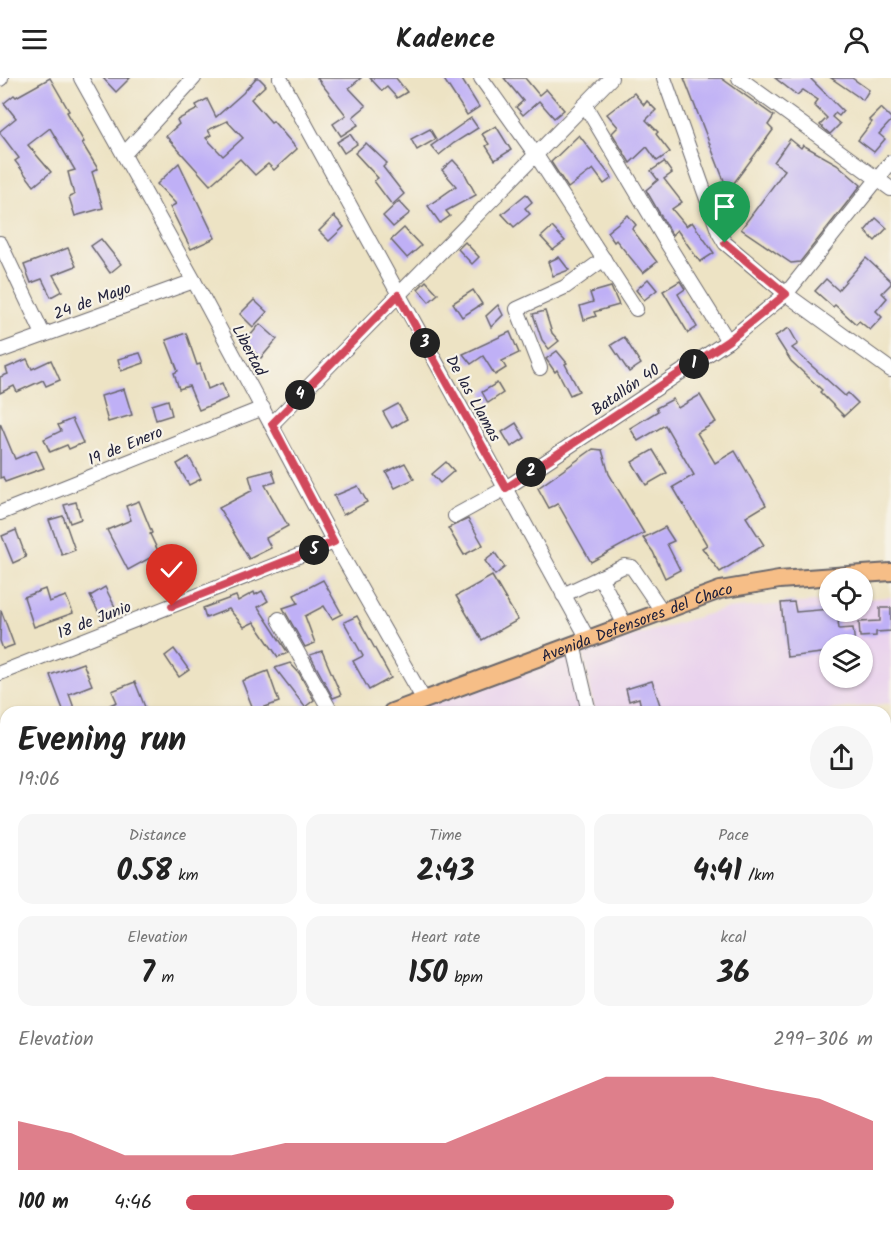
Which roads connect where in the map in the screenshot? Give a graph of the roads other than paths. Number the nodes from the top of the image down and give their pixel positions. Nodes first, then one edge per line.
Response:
1 (81, 78) edge
2 (194, 78) edge
3 (280, 78) edge
4 (481, 78) edge
5 (611, 78) edge
6 (664, 78) edge
7 (739, 78) edge
8 (585, 105) junction
9 (125, 153) junction
10 (536, 155) junction
11 (891, 162) edge
12 (878, 179) junction
13 (891, 189) edge
14 (0, 243) edge
15 (604, 259) junction
16 (194, 281) junction
17 (786, 294) junction
18 (398, 295) junction
19 (636, 309) dead end
20 (43, 334) junction
21 (728, 341) junction
22 (0, 351) edge
23 (540, 368) dead end
24 (891, 370) edge
25 (263, 408) junction
26 (272, 424) junction
27 (506, 488) junction
28 (0, 513) edge
29 (455, 516) dead end
30 (334, 542) junction
31 (891, 572) edge
32 (600, 577) junction
33 (563, 594) junction
34 (662, 611) junction
35 (279, 619) dead end
36 (625, 625) junction
37 (580, 641) junction
38 (0, 673) edge
39 (424, 700) junction
40 (328, 706) edge
41 (408, 706) edge
42 (588, 706) edge

1 - 9 street, Libertad
2 - 9 street
3 - 18 street, De las Llamas
4 - 10 street
5 - 8 street
6 - 17 street
7 - 12 street
8 - 10 street
8 - 21 street
9 - 16 street, Libertad
10 - 15 street
10 - 18 street
11 - 12 street, Batallón 40
12 - 13 street
12 - 17 street, Batallón 40
14 - 20 street
15 - 19 street
15 - 23 street
16 - 20 street, 24 de Mayo
16 - 25 street, Libertad
17 - 21 street, Batallón 40
17 - 24 street
18 - 26 street
18 - 27 street, De las Llamas
20 - 22 street, 24 de Mayo
21 - 27 street, Batallón 40
25 - 26 street, Libertad
25 - 28 street, 19 de Enero
26 - 30 street, Libertad
27 - 29 street, Batallón 40
27 - 33 street, De las Llamas
30 - 38 street, 18 de Junio
30 - 39 street, Libertad
31 - 34 main road, Avenida Defensores del Chaco
32 - 33 street
32 - 34 street
32 - 36 street
33 - 37 street, De las Llamas
34 - 36 main road, Avenida Defensores del Chaco
35 - 40 street
36 - 37 main road, Avenida Defensores del Chaco
37 - 39 main road, Avenida Defensores del Chaco
37 - 42 street, De las Llamas
39 - 41 main road, Avenida Defensores del Chaco

